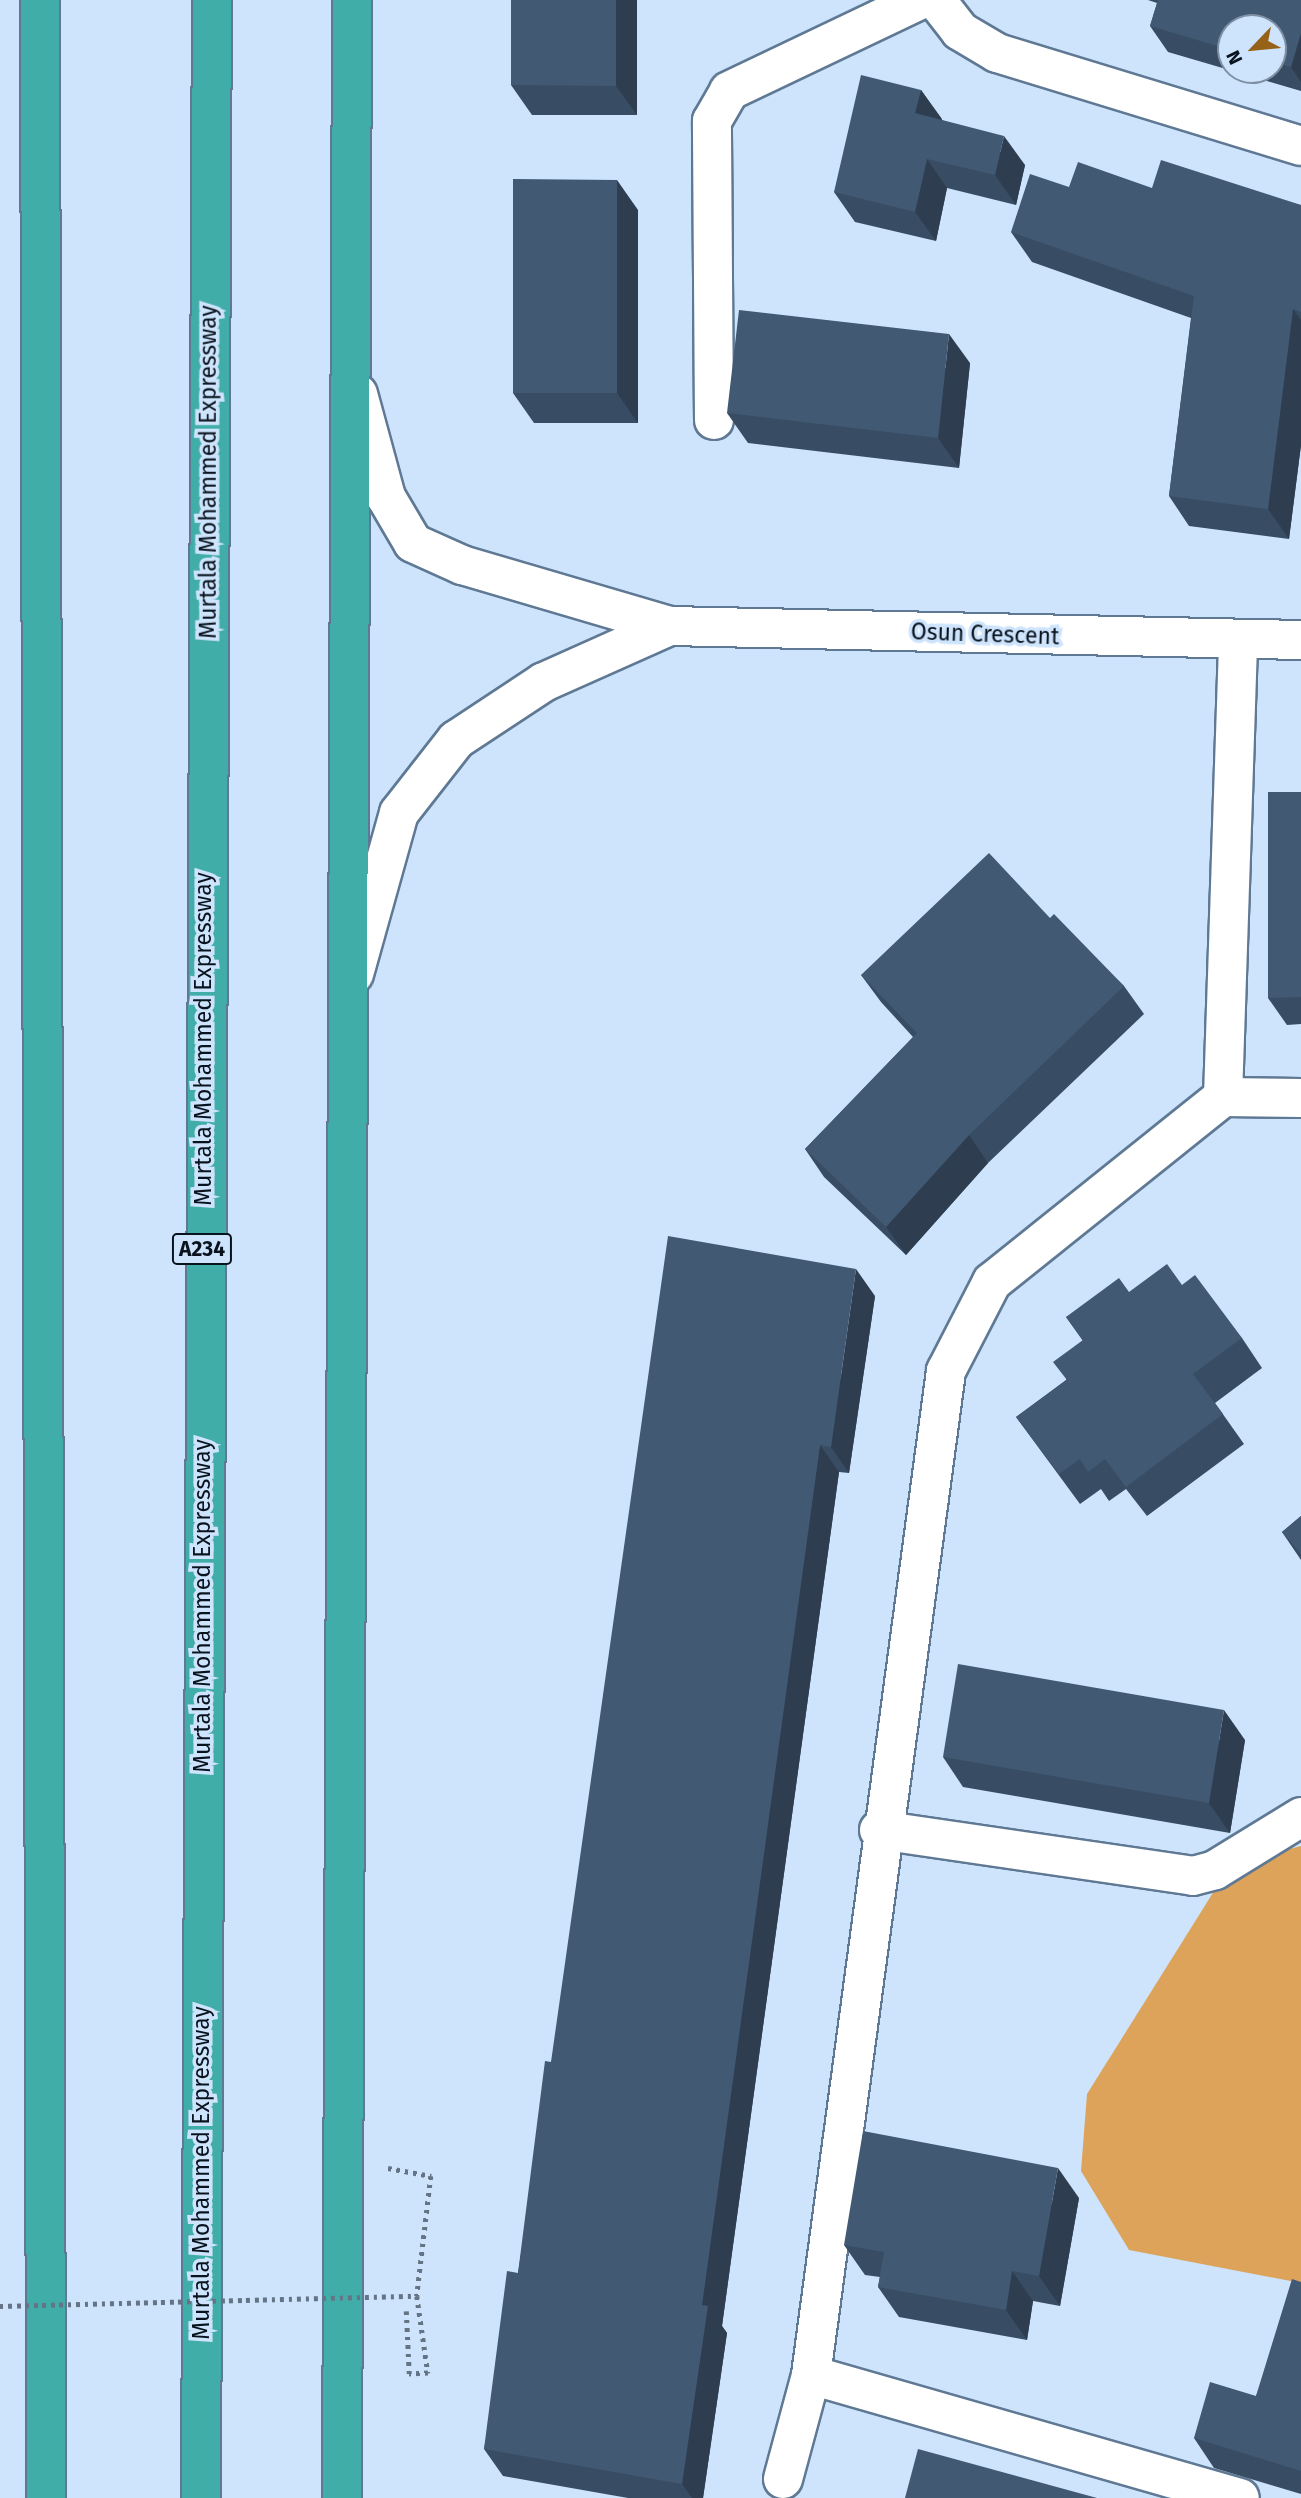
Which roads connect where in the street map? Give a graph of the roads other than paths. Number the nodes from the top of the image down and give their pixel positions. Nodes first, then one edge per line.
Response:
1 (40, 0) edge
2 (212, 0) edge
3 (352, 0) edge
4 (920, 0) edge
5 (936, 0) edge
6 (1301, 146) edge
7 (349, 354) junction
8 (714, 420) dead end
9 (669, 626) junction
10 (1301, 640) edge
11 (1238, 641) junction
12 (350, 987) junction
13 (1223, 1097) junction
14 (1301, 1098) edge
15 (1301, 1817) edge
16 (879, 1830) junction
17 (811, 2375) junction
18 (783, 2479) dead end
19 (46, 2498) edge
20 (201, 2498) edge
21 (342, 2498) edge
22 (1240, 2498) edge

1 - 19 highway
2 - 20 highway, Murtala Mohammed Expressway / A234
3 - 7 highway
4 - 8 street
5 - 6 street
7 - 9 street
7 - 12 highway
9 - 11 street, Osun Crescent
9 - 12 street
10 - 11 street, Osun Crescent
11 - 13 street
12 - 21 highway
13 - 14 street
13 - 16 street
15 - 16 street
16 - 17 street
17 - 18 street
17 - 22 street

